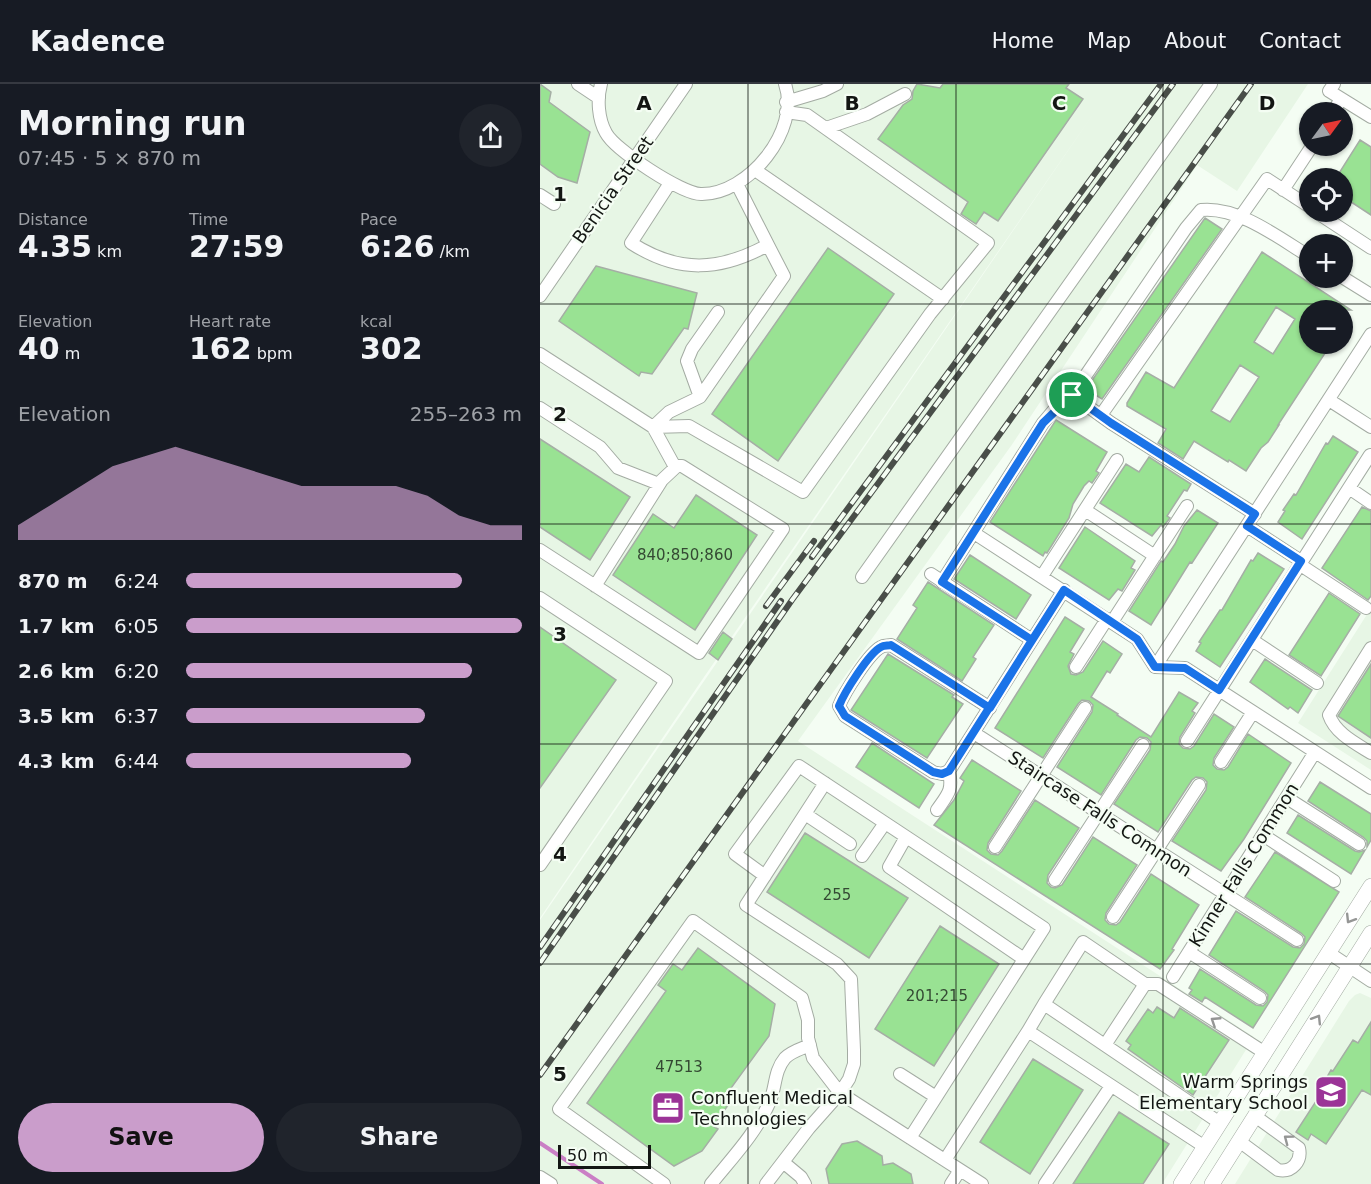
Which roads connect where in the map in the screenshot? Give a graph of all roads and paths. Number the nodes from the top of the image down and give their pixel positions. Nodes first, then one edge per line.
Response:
1 (578, 84) edge
2 (601, 84) edge
3 (686, 84) edge
4 (785, 84) edge
5 (837, 84) edge
6 (1211, 84) edge
7 (1334, 84) edge
8 (905, 94) dead end
9 (599, 98) junction
10 (1341, 99) junction
11 (1339, 102) edge
12 (786, 107) junction
13 (1371, 117) edge
14 (826, 128) junction
15 (1305, 156) edge
16 (634, 159) junction
17 (755, 170) junction
18 (670, 183) junction
19 (737, 184) junction
20 (1283, 190) junction
21 (540, 195) edge
22 (1299, 200) edge
23 (554, 204) dead end
24 (1240, 218) junction
25 (1331, 222) edge
26 (768, 245) junction
27 (1371, 248) edge
28 (1299, 250) edge
29 (1353, 284) edge
30 (1371, 295) edge
31 (540, 296) edge
32 (943, 299) junction
33 (718, 312) dead end
34 (1371, 334) edge
35 (540, 354) edge
36 (1072, 395) junction
37 (700, 397) junction
38 (1329, 400) junction
39 (540, 408) edge
40 (1101, 416) junction
41 (653, 427) junction
42 (1371, 427) edge
43 (1370, 455) edge
44 (1117, 460) dead end
45 (675, 467) junction
46 (659, 484) junction
47 (1349, 488) junction
48 (1371, 503) edge
49 (1187, 506) dead end
50 (1085, 510) junction
51 (1255, 514) junction
52 (1247, 526) junction
53 (974, 533) junction
54 (540, 550) edge
55 (1155, 556) junction
56 (1300, 562) junction
57 (931, 574) dead end
58 (1042, 576) junction
59 (861, 577) dead end
60 (942, 582) junction
61 (595, 586) junction
62 (1064, 590) junction
63 (540, 598) edge
64 (1366, 608) dead end
65 (1110, 620) junction
66 (1032, 640) junction
67 (1252, 640) junction
68 (1371, 648) edge
69 (1076, 667) dead end
70 (1155, 667) junction
71 (1317, 684) dead end
72 (1219, 690) junction
73 (990, 708) junction
74 (1085, 708) dead end
75 (1253, 712) junction
76 (974, 733) junction
77 (1187, 741) dead end
78 (1143, 745) dead end
79 (1315, 752) junction
80 (1371, 753) edge
81 (1221, 762) dead end
82 (949, 771) junction
83 (1041, 776) junction
84 (825, 783) junction
85 (1199, 785) dead end
86 (1371, 788) edge
87 (1287, 798) junction
88 (937, 810) dead end
89 (1099, 813) junction
90 (805, 814) junction
91 (885, 823) junction
92 (1263, 836) junction
93 (906, 837) junction
94 (850, 844) dead end
95 (1359, 844) dead end
96 (995, 848) dead end
97 (1157, 850) junction
98 (862, 856) dead end
99 (540, 866) edge
100 (765, 876) junction
101 (1055, 880) dead end
102 (1334, 881) dead end
103 (1371, 886) edge
104 (1226, 894) junction
105 (1113, 917) dead end
106 (1371, 933) edge
107 (1297, 940) dead end
108 (1189, 952) junction
109 (1329, 953) junction
110 (1024, 958) junction
111 (1350, 967) junction
112 (1173, 977) dead end
113 (1371, 981) edge
114 (1145, 984) junction
115 (1260, 998) dead end
116 (1044, 1004) junction
117 (1028, 1031) junction
118 (810, 1045) junction
119 (1105, 1045) junction
120 (1264, 1053) junction
121 (1286, 1068) junction
122 (900, 1074) dead end
123 (1111, 1086) junction
124 (840, 1093) junction
125 (936, 1097) junction
126 (1255, 1116) junction
127 (1220, 1123) junction
128 (910, 1138) junction
129 (1239, 1141) junction
130 (1204, 1147) junction
131 (945, 1160) junction
132 (783, 1162) junction
133 (960, 1170) junction
134 (664, 1184) edge
135 (711, 1184) edge
136 (766, 1184) edge
137 (805, 1184) edge
138 (951, 1184) edge
139 (982, 1184) edge
140 (1045, 1184) edge
141 (1181, 1184) edge
142 (1212, 1184) edge

1 - 9 street
2 - 9 street
3 - 16 street, Benicia Street
4 - 12 street
5 - 12 street
6 - 59 street
7 - 10 street
8 - 14 street
9 - 16 street
10 - 11 street
10 - 13 street
12 - 14 street
12 - 17 street
14 - 32 street
15 - 20 street
16 - 18 street
16 - 31 street, Benicia Street
17 - 19 street
17 - 32 street
18 - 19 street
18 - 26 street
19 - 26 street
20 - 22 street
20 - 24 street
21 - 23 street
24 - 28 street
24 - 36 street
24 - 40 street
25 - 27 street
26 - 37 street
29 - 30 street
32 - 41 street
33 - 37 street
34 - 38 street
35 - 41 street
36 - 40 street
36 - 53 street
37 - 41 street
38 - 42 street
38 - 51 street
39 - 46 street
40 - 51 street
41 - 45 street
43 - 47 street
44 - 50 street
45 - 46 street
45 - 61 street
46 - 61 street
47 - 48 street
47 - 56 street
49 - 55 street
50 - 55 street
50 - 58 street
51 - 52 street
52 - 56 street
52 - 70 street
53 - 58 street
53 - 60 street
54 - 61 street
55 - 65 street
56 - 64 street
56 - 67 street
57 - 60 street
58 - 62 street
60 - 66 street
62 - 65 street
62 - 66 street
63 - 99 street
65 - 69 street
65 - 70 street
66 - 73 street
67 - 71 street
67 - 72 street
68 - 80 street
70 - 72 street
72 - 75 street
72 - 77 street
73 - 76 street
73 - 82 street
74 - 83 street
75 - 79 street
75 - 81 street
76 - 82 street
76 - 83 street, Staircase Falls Common
78 - 89 street
79 - 86 street
79 - 87 street, Kinner Falls Common
82 - 88 street
83 - 89 street, Staircase Falls Common
83 - 96 street
84 - 90 street
84 - 91 street
84 - 100 street
85 - 97 street
87 - 92 street, Kinner Falls Common
87 - 95 street
89 - 97 street, Staircase Falls Common
89 - 101 street
90 - 94 street
90 - 100 street
91 - 93 street
91 - 98 street
92 - 102 street
92 - 104 street, Kinner Falls Common
93 - 110 street
93 - 110 street
97 - 104 street, Staircase Falls Common
97 - 105 street
100 - 124 street
103 -> 109 main road
104 - 107 street, Staircase Falls Common
104 - 108 street, Kinner Falls Common
106 - 111 main road
108 - 112 street, Kinner Falls Common
108 - 115 street
109 - 111 street
109 - 120 main road
110 - 125 street
111 - 113 street
121 -> 111 main road
114 - 116 street
114 - 119 street
120 -> 114 street
116 - 117 street
116 - 119 street
117 - 123 street
117 - 131 street
118 - 124 street
118 - 134 street
118 - 135 street
119 - 127 street
120 - 121 main road
120 - 127 main road
121 - 126 main road
122 - 125 street
123 - 130 street
123 - 140 street
124 - 128 street
124 - 132 street
125 - 128 street
126 - 129 main road
129 -> 126 street
127 - 130 main road
128 - 131 street
129 - 142 main road
130 - 141 main road
131 - 133 street
132 - 136 street
132 - 137 street
133 - 138 street
133 - 139 street

